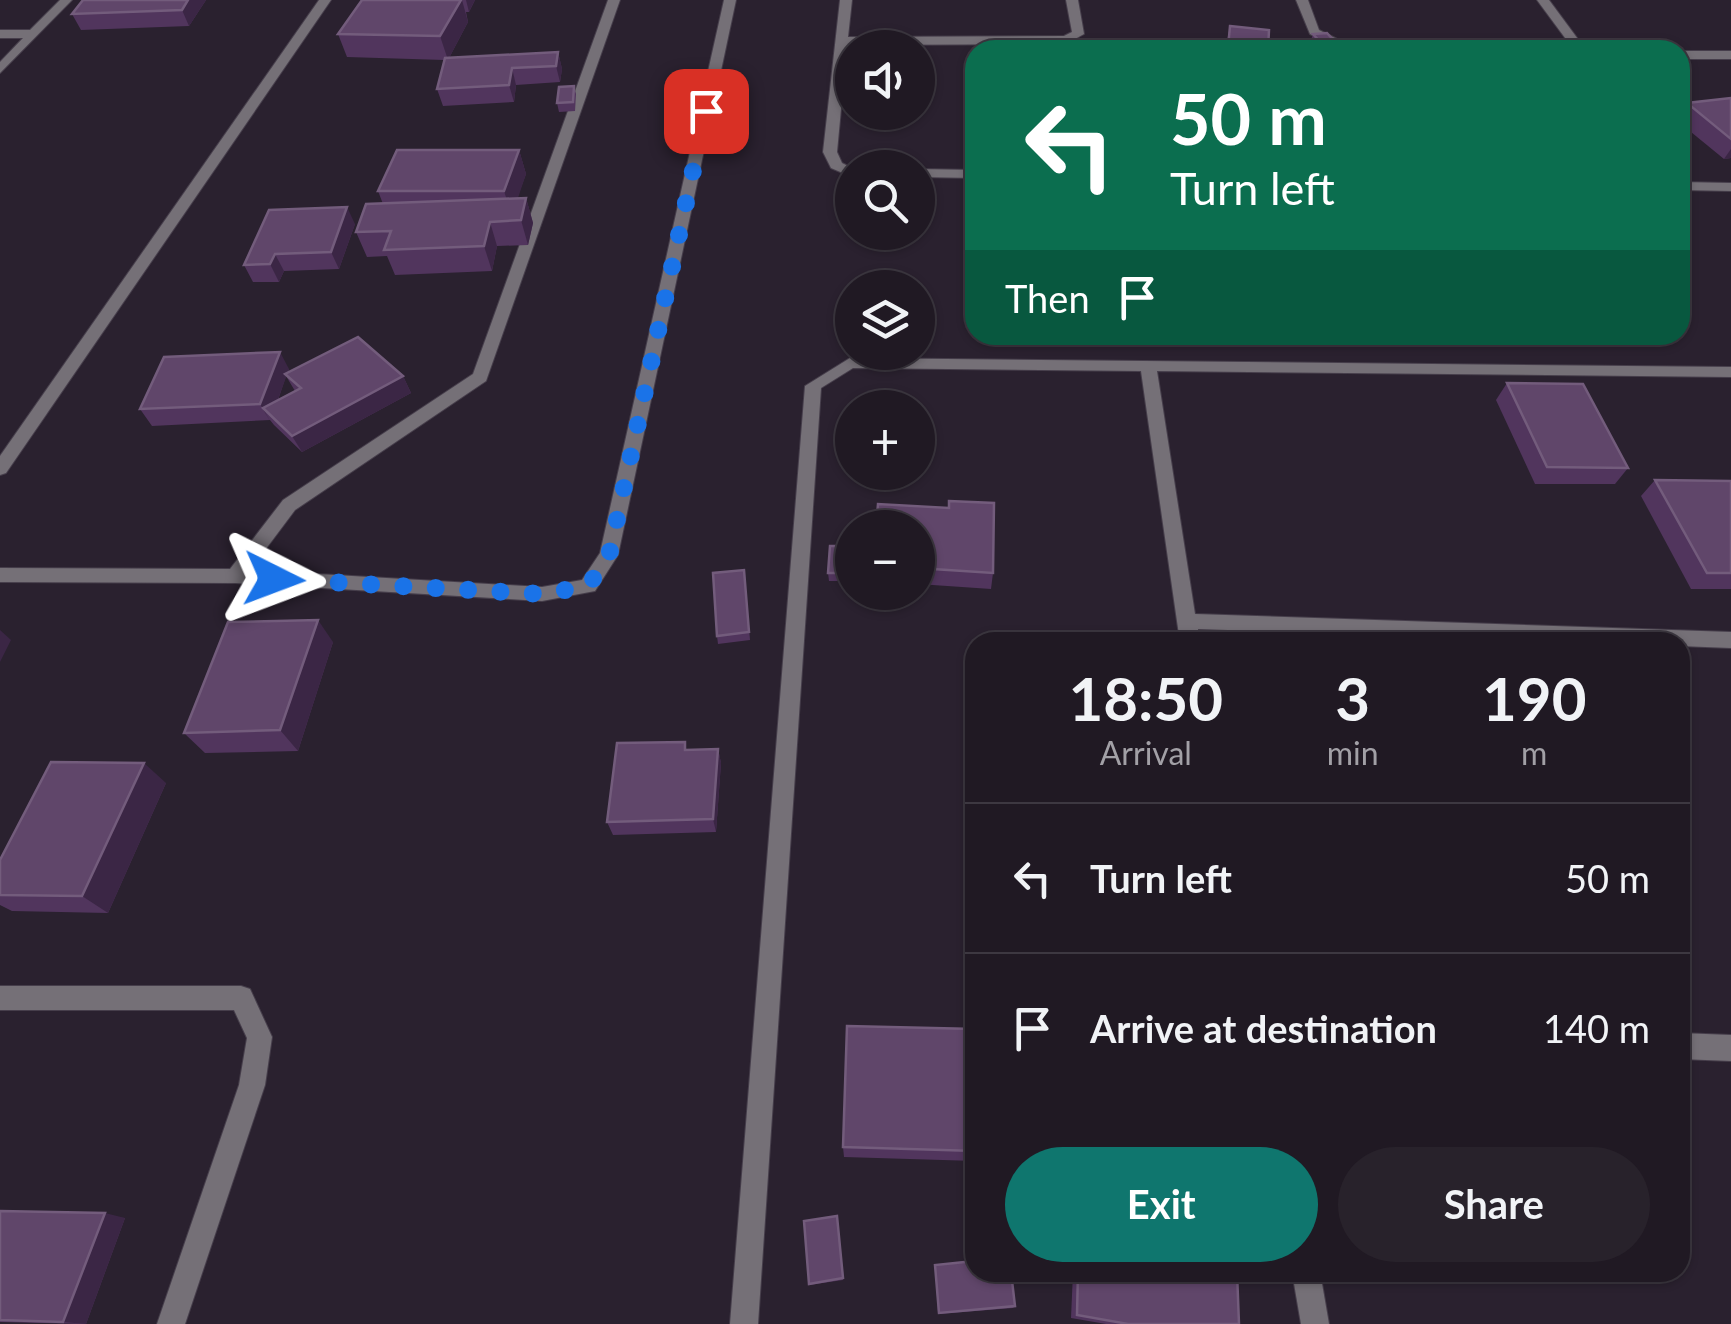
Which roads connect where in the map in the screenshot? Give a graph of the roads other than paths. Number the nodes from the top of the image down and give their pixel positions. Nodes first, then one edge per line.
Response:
1 (66, 0) edge
2 (325, 0) edge
3 (614, 0) edge
4 (730, 0) edge
5 (846, 0) edge
6 (1072, 0) edge
7 (1302, 0) edge
8 (1543, 0) edge
9 (843, 30) edge
10 (0, 34) edge
11 (34, 34) junction
12 (935, 40) edge
13 (1331, 40) edge
14 (1573, 40) edge
15 (1690, 55) edge
16 (1731, 56) edge
17 (0, 69) edge
18 (835, 105) edge
19 (835, 163) edge
20 (935, 174) edge
21 (965, 174) edge
22 (1690, 186) edge
23 (1731, 187) edge
24 (1148, 366) junction
25 (1731, 372) edge
26 (0, 469) edge
27 (0, 574) edge
28 (235, 576) junction
29 (1186, 621) junction
30 (1188, 632) edge
31 (1502, 632) edge
32 (1690, 639) edge
33 (1731, 640) edge
34 (0, 998) edge
35 (1690, 1046) edge
36 (1731, 1048) edge
37 (1308, 1282) edge
38 (171, 1324) edge
39 (744, 1324) edge
40 (1315, 1324) edge

1 - 11 street
2 - 26 street
3 - 28 street
4 - 28 street
5 - 9 street
6 - 12 street
7 - 13 street
8 - 14 street
10 - 11 street
11 - 17 street
15 - 16 street
18 - 19 street
20 - 21 street
22 - 23 street
24 - 25 street
24 - 29 street
24 - 39 street
27 - 28 street
29 - 30 street
29 - 31 street
32 - 33 street
34 - 38 street
35 - 36 street
37 - 40 street

